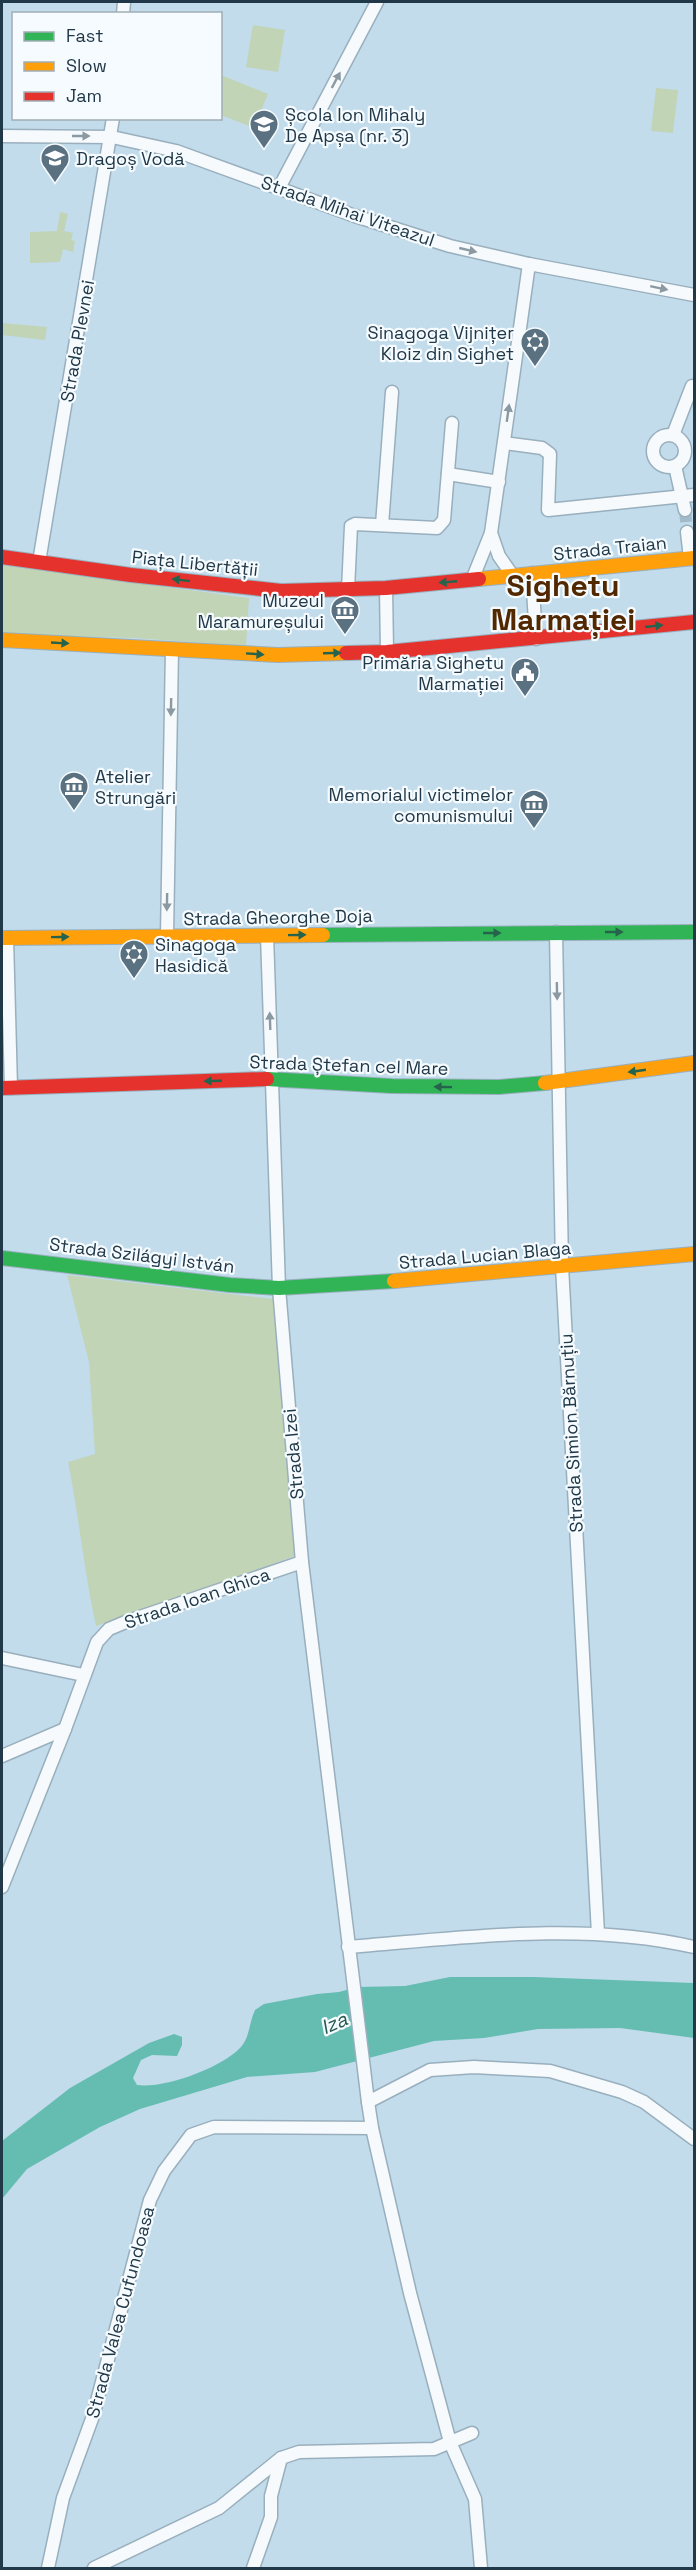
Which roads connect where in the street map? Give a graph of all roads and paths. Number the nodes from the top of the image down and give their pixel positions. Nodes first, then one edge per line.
1 (378, 2) edge
2 (113, 120) edge
3 (2, 136) edge
4 (112, 137) junction
5 (279, 188) junction
6 (529, 264) junction
7 (694, 296) edge
8 (692, 386) dead end
9 (392, 392) dead end
10 (452, 423) dead end
11 (673, 435) junction
12 (504, 443) junction
13 (675, 466) junction
14 (448, 474) junction
15 (499, 482) junction
16 (689, 495) edge
17 (685, 510) tunnel mouth
18 (382, 525) junction
19 (687, 532) tunnel mouth
20 (491, 533) junction
21 (2, 558) edge
22 (692, 558) edge
23 (39, 562) junction
24 (532, 573) junction
25 (513, 576) junction
26 (472, 580) junction
27 (386, 588) junction
28 (348, 590) junction
29 (694, 622) edge
30 (536, 639) junction
31 (2, 640) edge
32 (172, 649) junction
33 (387, 652) junction
34 (556, 932) junction
35 (694, 932) edge
36 (267, 935) junction
37 (166, 936) junction
38 (4, 938) edge
39 (694, 1063) edge
40 (272, 1079) junction
41 (559, 1082) junction
42 (6, 1088) edge
43 (694, 1254) edge
44 (2, 1258) edge
45 (562, 1266) junction
46 (279, 1288) junction
47 (302, 1562) junction
48 (2, 1658) edge
49 (83, 1675) junction
50 (65, 1729) junction
51 (2, 1756) edge
52 (2, 1887) edge
53 (598, 1934) junction
54 (348, 1947) junction
55 (694, 1947) edge
56 (368, 2102) junction
57 (372, 2128) junction
58 (694, 2139) edge
59 (472, 2433) dead end
60 (450, 2442) junction
61 (281, 2458) junction
62 (48, 2568) edge
63 (94, 2568) edge
64 (253, 2568) edge
65 (481, 2568) edge

5 -> 1 street
2 - 4 street, Strada Plevnei
3 -> 4 street, Strada Mihai Viteazul
4 - 5 street, Strada Mihai Viteazul
4 - 23 street, Strada Plevnei
5 -> 6 street, Strada Mihai Viteazul
6 -> 7 street, Strada Mihai Viteazul
12 -> 6 street
8 - 11 street
9 - 18 street
10 - 14 street
11 - 13 street
11 - 13 street
12 - 15 street
12 - 16 street
13 - 16 street
14 - 15 street
14 - 18 street
15 - 20 street
16 - 17 street
18 - 28 street
19 - 22 street
20 - 25 street
20 - 26 street
21 - 23 main road, Piața Libertății
22 - 24 main road, Strada Traian
28 -> 23 main road, Piața Libertății
24 - 25 main road, Strada Traian
24 - 30 street
25 - 26 main road, Strada Traian
26 -> 27 main road, Strada Traian
27 - 28 main road, Piața Libertății
27 - 33 street
30 -> 29 main road
30 - 33 main road
31 -> 32 main road
32 -> 33 main road
32 -> 37 street
34 -> 35 main road, Strada Gheorghe Doja
36 -> 34 main road, Strada Gheorghe Doja
34 -> 41 street, Strada Simion Bărnuțiu
36 - 37 main road, Strada Gheorghe Doja
40 -> 36 street, Strada Izei
38 -> 37 main road, Strada Gheorghe Doja
38 - 42 street
39 -> 41 main road, Strada Ștefan cel Mare
41 -> 40 main road, Strada Ștefan cel Mare
40 -> 42 main road, Strada Ștefan cel Mare
40 - 46 street, Strada Izei
41 - 45 street, Strada Simion Bărnuțiu
43 - 45 main road, Strada Lucian Blaga
44 - 46 main road, Strada Szilágyi István
45 - 46 main road, Strada Lucian Blaga
45 - 53 street, Strada Simion Bărnuțiu
46 - 47 street, Strada Izei
47 - 49 street, Strada Ioan Ghica
47 - 54 street, Strada Izei
48 - 49 street
49 - 50 street, Strada Ioan Ghica
50 - 51 street
50 - 52 street, Strada Ioan Ghica
53 - 54 street
53 - 55 street
54 - 56 street, Strada Izei
56 - 57 street
56 - 58 street
57 - 60 street
57 - 62 street, Strada Valea Cufundoasa
59 - 60 street
60 - 61 street
60 - 65 street
61 - 63 street
61 - 64 street

